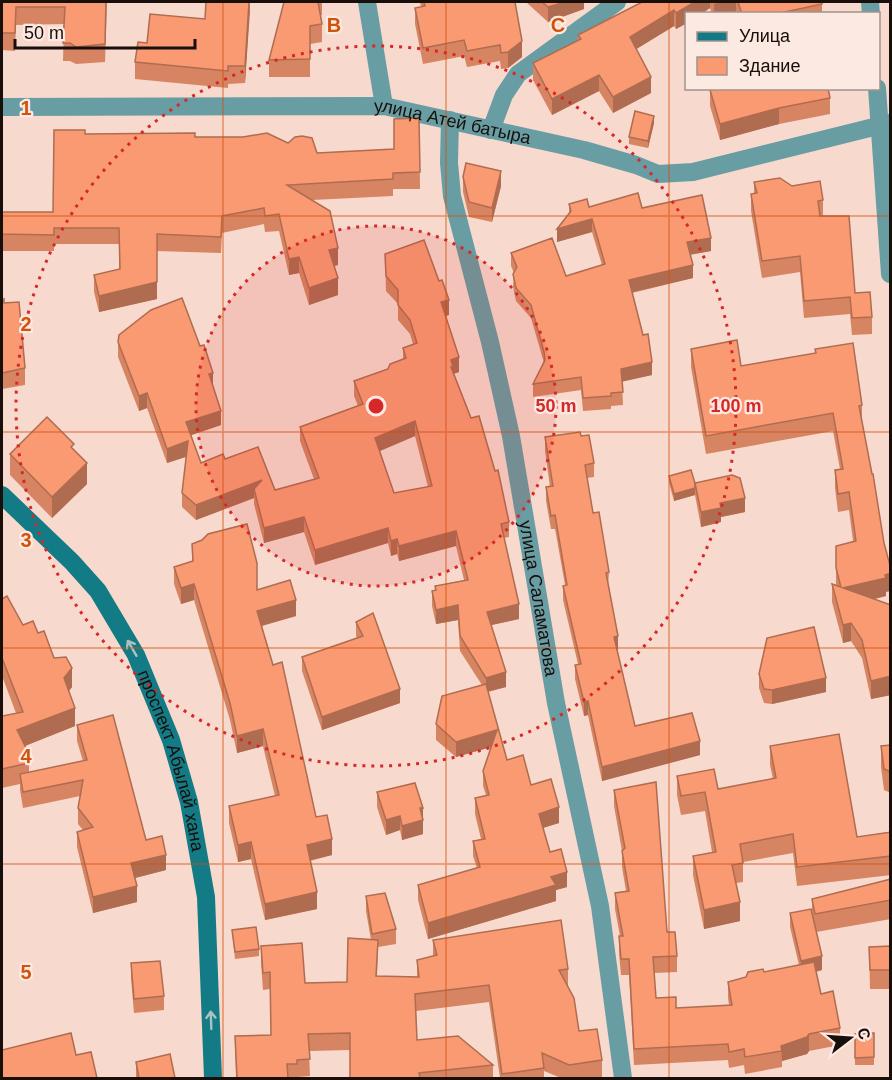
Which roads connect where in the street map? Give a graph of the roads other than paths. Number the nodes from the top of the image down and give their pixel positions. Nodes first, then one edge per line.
1 (367, 2) edge
2 (617, 2) edge
3 (877, 90) edge
4 (384, 106) junction
5 (2, 107) edge
6 (450, 120) junction
7 (885, 124) edge
8 (491, 130) junction
9 (891, 274) edge
10 (2, 495) edge
11 (213, 1078) edge
12 (623, 1078) edge

1 - 4 street
2 - 8 street
3 - 7 street
4 - 5 street, улица Атей батыра
4 - 6 street, улица Атей батыра
6 - 8 street, улица Атей батыра
6 - 12 street, улица Саламатова
7 - 8 street, улица Атей батыра
7 - 9 street
11 -> 10 main road, проспект Абылай хана

